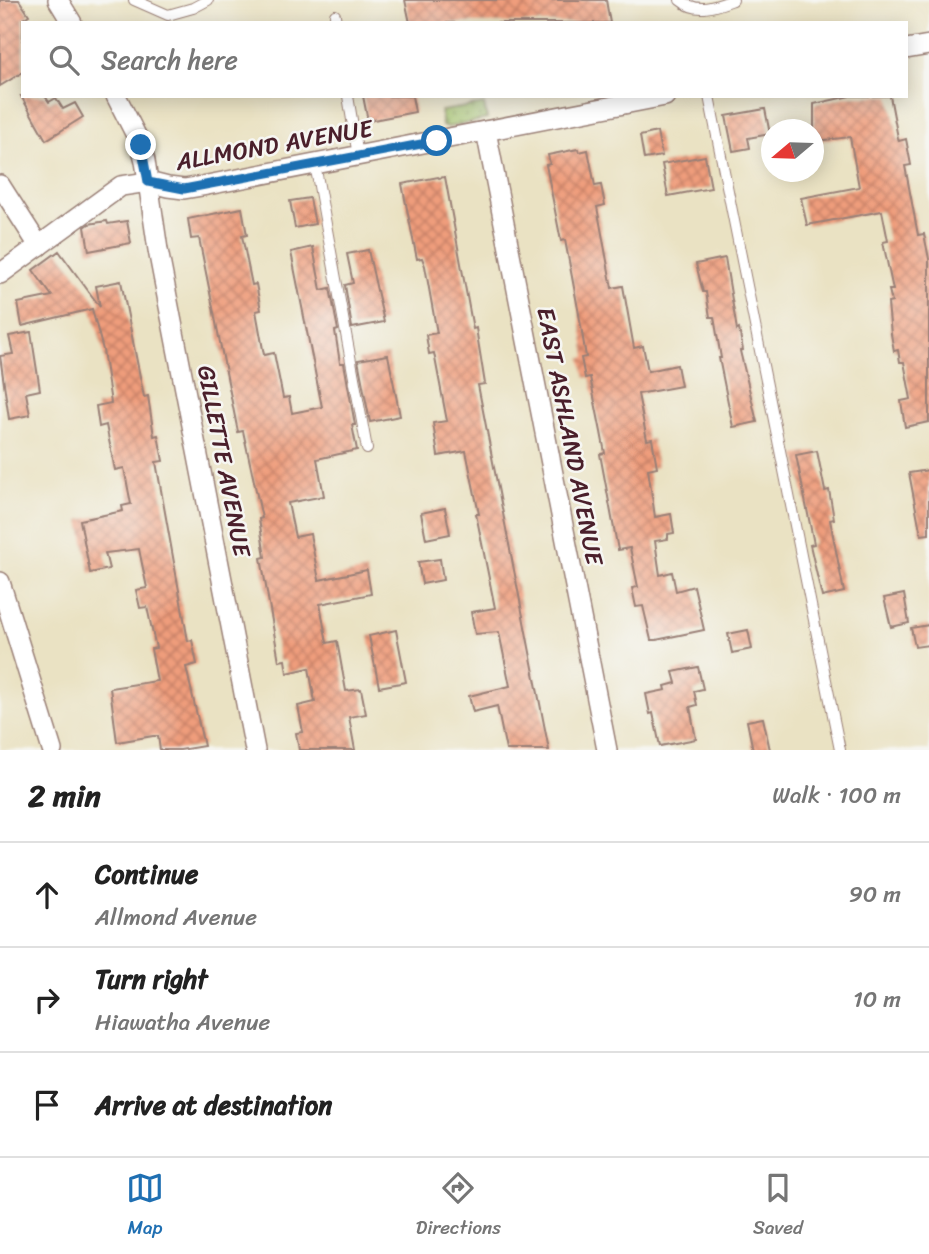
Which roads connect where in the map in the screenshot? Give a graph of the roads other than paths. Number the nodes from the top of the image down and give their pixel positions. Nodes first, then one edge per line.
1 (58, 0) edge
2 (134, 0) edge
3 (208, 0) edge
4 (680, 0) edge
5 (733, 0) edge
6 (71, 21) edge
7 (929, 45) edge
8 (908, 49) edge
9 (117, 98) edge
10 (348, 98) edge
11 (655, 98) edge
12 (709, 98) edge
13 (486, 131) junction
14 (358, 156) junction
15 (315, 164) junction
16 (148, 182) junction
17 (0, 185) edge
18 (39, 246) junction
19 (0, 274) edge
20 (367, 449) dead end
21 (0, 582) edge
22 (52, 750) edge
23 (255, 750) edge
24 (607, 750) edge
25 (840, 750) edge

1 - 6 street
2 - 3 lane
4 - 5 lane
7 - 8 street
9 - 16 street, GILLETTE AVENUE
10 - 14 lane
11 - 13 street, ALLMOND AVENUE
12 - 25 lane
13 - 14 street, ALLMOND AVENUE
13 - 24 street, EAST ASHLAND AVENUE
14 - 15 street, ALLMOND AVENUE
15 - 16 street, ALLMOND AVENUE
15 - 20 lane
16 - 18 street, ALLMOND AVENUE
16 - 23 street, GILLETTE AVENUE
17 - 18 street
18 - 19 street, ALLMOND AVENUE
21 - 22 street

